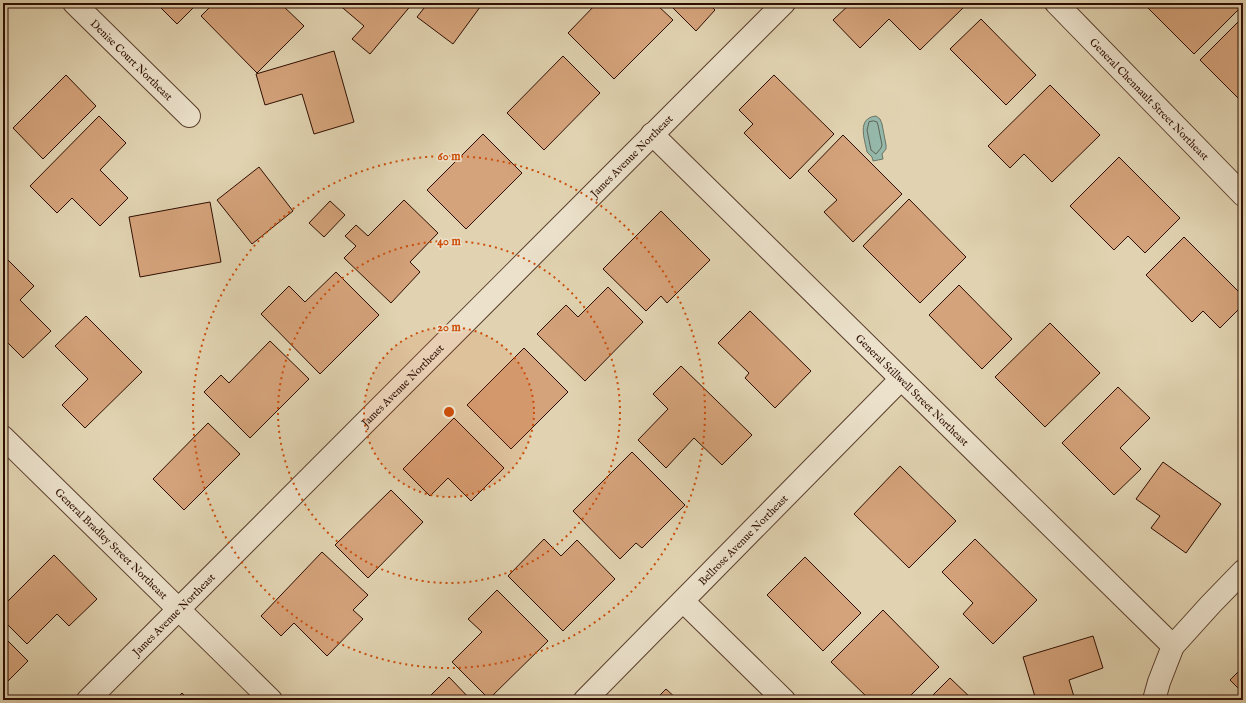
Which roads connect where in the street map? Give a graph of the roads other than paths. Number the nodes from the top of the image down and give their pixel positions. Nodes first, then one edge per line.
1 (74, 3) edge
2 (784, 3) edge
3 (1056, 3) edge
4 (189, 116) dead end
5 (652, 134) junction
6 (1243, 195) edge
7 (901, 379) junction
8 (3, 437) edge
9 (1243, 571) edge
10 (683, 601) junction
11 (179, 610) junction
12 (1173, 646) junction
13 (88, 700) edge
14 (271, 700) edge
15 (585, 700) edge
16 (784, 700) edge
17 (1154, 700) edge

1 - 4 street, Denise Court Northeast
2 - 5 street, James Avenue Northeast
3 - 6 street, General Chennault Street Northeast
5 - 7 street, General Stillwell Street Northeast
5 - 11 street, James Avenue Northeast
7 - 10 street, Bellrose Avenue Northeast
7 - 12 street, General Stillwell Street Northeast
8 - 11 street, General Bradley Street Northeast
9 - 12 street
10 - 15 street, Bellrose Avenue Northeast
10 - 16 street
11 - 13 street, James Avenue Northeast
11 - 14 street, General Bradley Street Northeast
12 - 17 street

